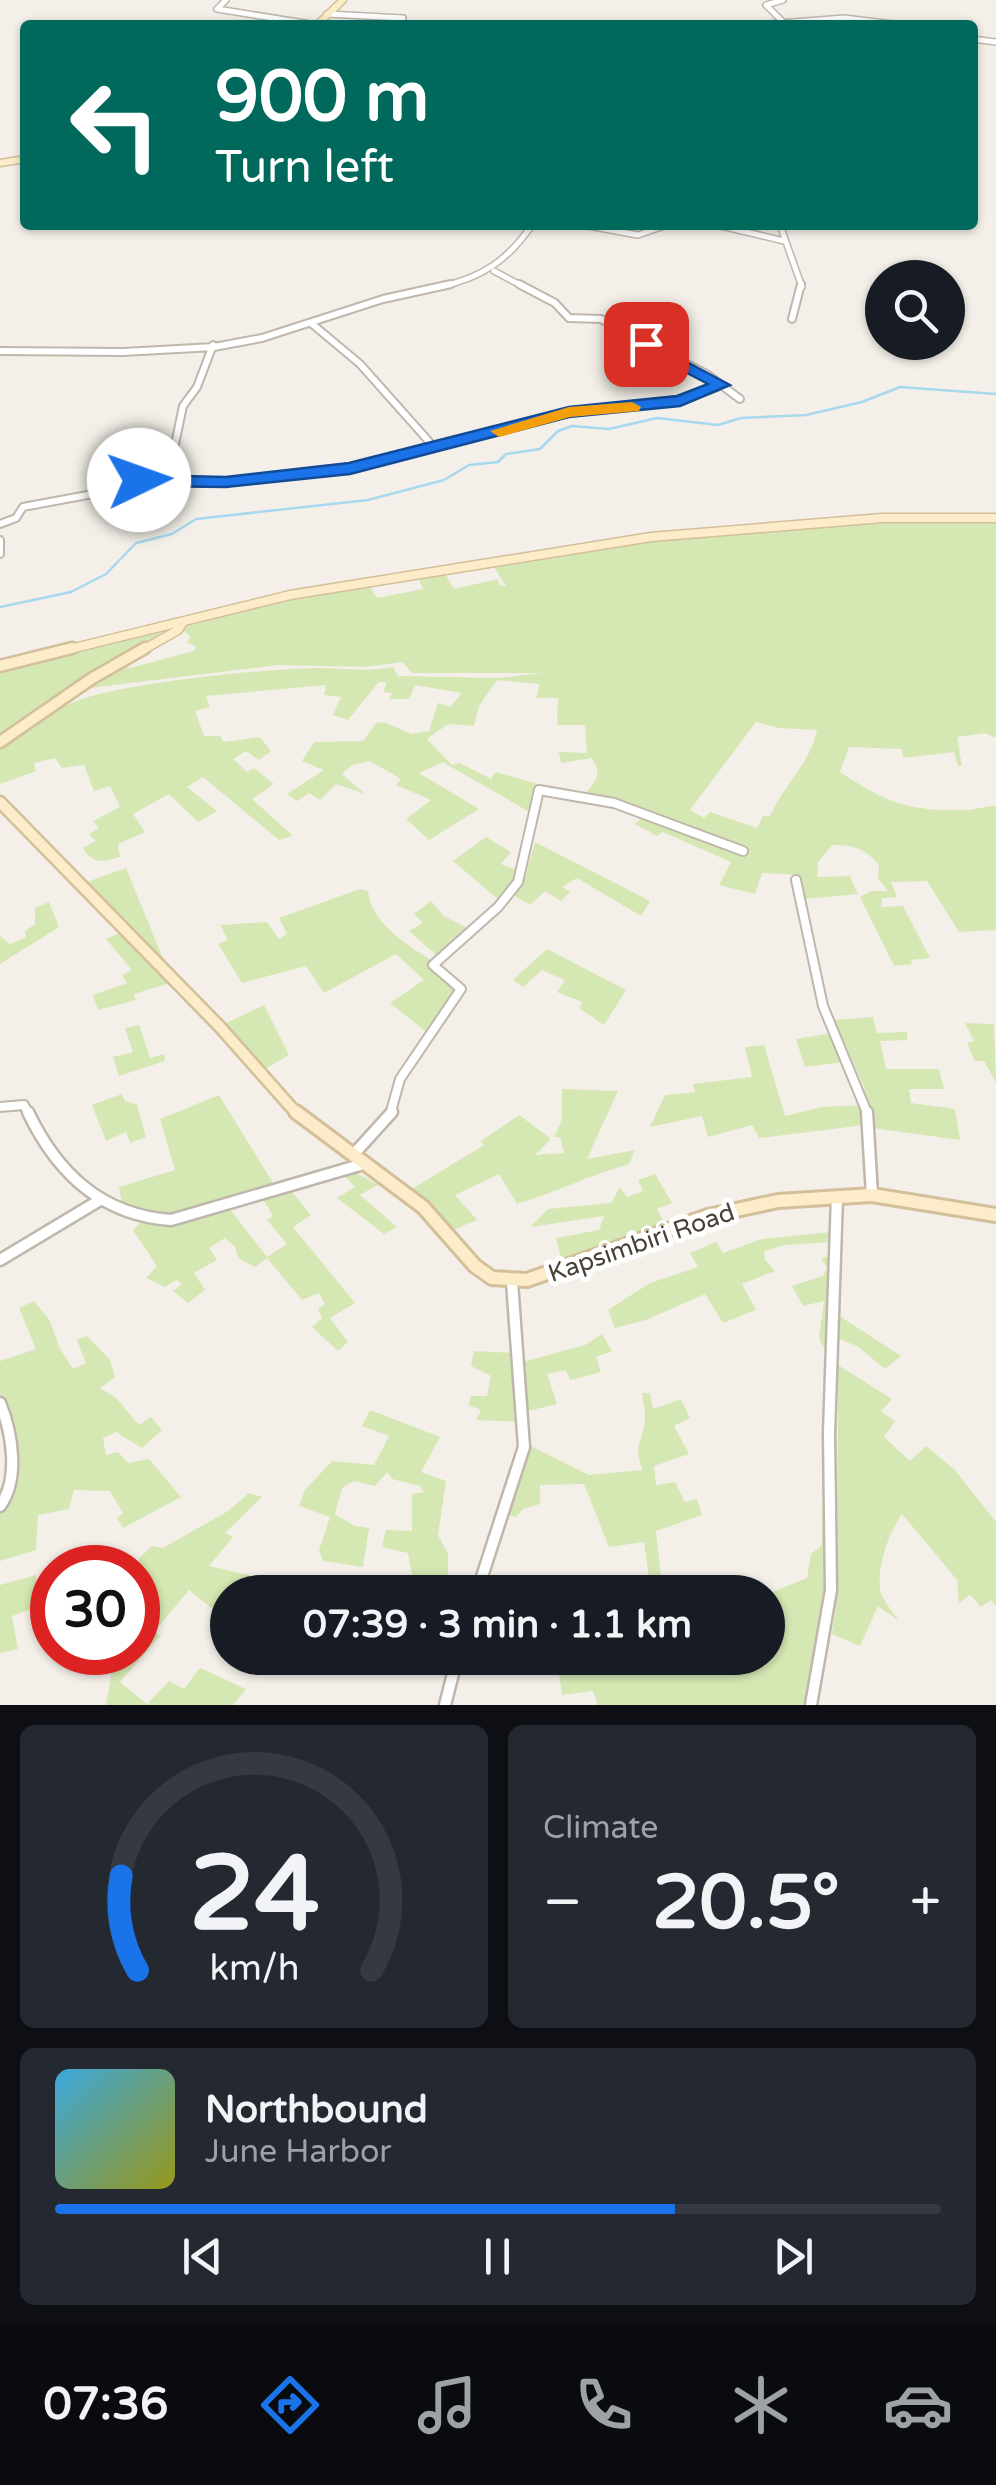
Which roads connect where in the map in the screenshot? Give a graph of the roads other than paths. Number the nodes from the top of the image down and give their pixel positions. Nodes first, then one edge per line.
1 (226, 0) edge
2 (343, 0) edge
3 (783, 0) edge
4 (327, 14) junction
5 (403, 18) dead end
6 (285, 20) edge
7 (322, 20) edge
8 (781, 20) edge
9 (834, 20) edge
10 (868, 20) edge
11 (528, 230) edge
12 (612, 230) edge
13 (660, 230) edge
14 (737, 230) edge
15 (781, 230) edge
16 (784, 241) junction
17 (494, 271) junction
18 (792, 319) dead end
19 (312, 323) junction
20 (213, 346) junction
21 (0, 351) edge
22 (722, 385) junction
23 (740, 399) dead end
24 (433, 446) junction
25 (139, 480) junction
26 (996, 518) edge
27 (0, 524) edge
28 (0, 540) edge
29 (0, 554) edge
30 (183, 622) junction
31 (0, 666) edge
32 (0, 742) edge
33 (0, 802) edge
34 (743, 851) dead end
35 (796, 880) dead end
36 (0, 1107) edge
37 (355, 1161) junction
38 (872, 1195) junction
39 (837, 1197) junction
40 (100, 1200) junction
41 (996, 1215) edge
42 (0, 1260) edge
43 (512, 1282) junction
44 (0, 1403) edge
45 (0, 1506) edge
46 (482, 1575) edge
47 (453, 1675) edge
48 (445, 1705) edge
49 (811, 1705) edge

1 - 6 street
2 - 4 street
3 - 8 street
4 - 5 street
4 - 7 street
9 - 10 street
11 - 17 street
12 - 13 street
14 - 16 street
15 - 16 street
16 - 18 street
17 - 19 street
17 - 22 street
19 - 20 street
19 - 24 street
20 - 21 street
20 - 25 street
22 - 23 street
22 - 24 street
24 - 25 street
25 - 27 street
26 - 30 street
28 - 29 street
30 - 31 street
30 - 32 street
33 - 37 street, Kapsimbiri Road
34 - 37 street
35 - 38 street
36 - 40 street
37 - 40 street
37 - 43 street, Kapsimbiri Road
38 - 39 street, Kapsimbiri Road
38 - 41 street, Kapsimbiri Road
39 - 43 street, Kapsimbiri Road
39 - 49 street
40 - 42 street
43 - 46 street
44 - 45 street
47 - 48 street

